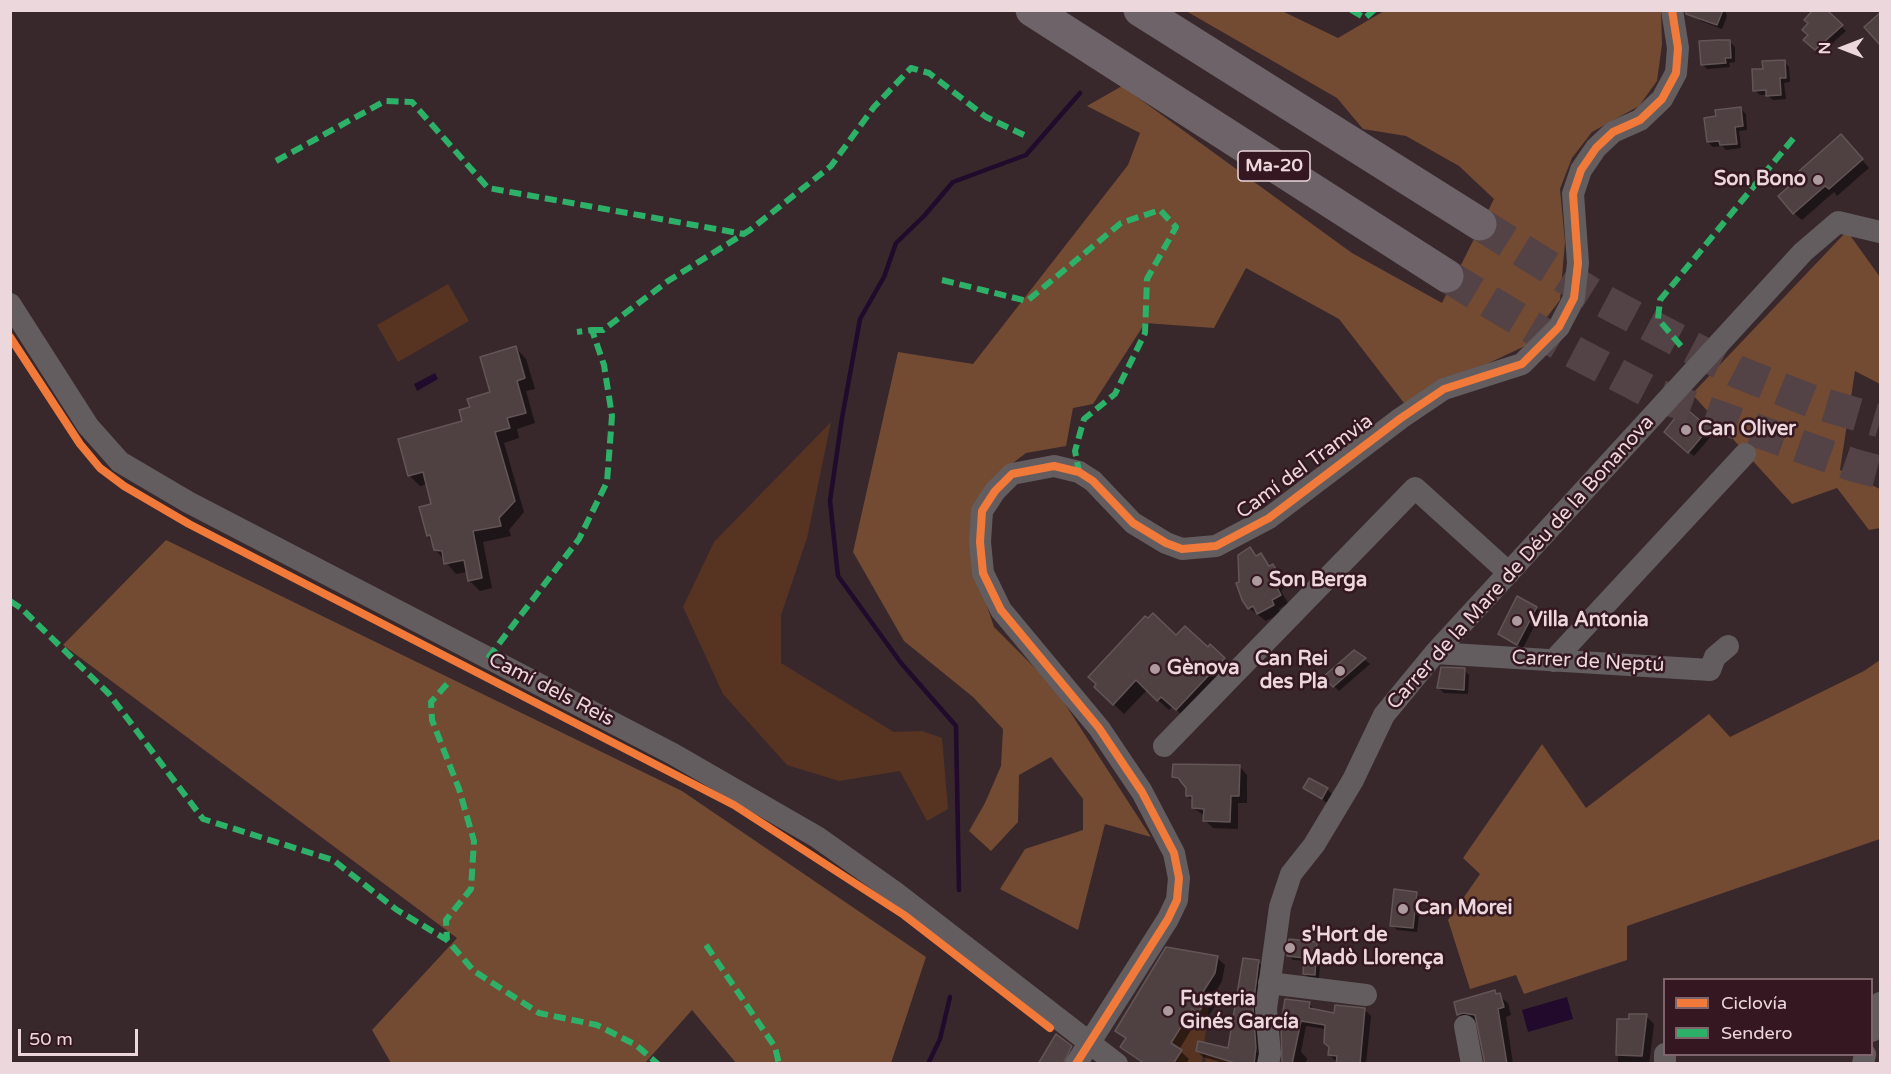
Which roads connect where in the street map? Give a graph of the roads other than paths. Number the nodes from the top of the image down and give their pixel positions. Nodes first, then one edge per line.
1 (1032, 10) edge
2 (1140, 10) edge
3 (1672, 10) edge
4 (1480, 224) tunnel mouth
5 (1881, 232) edge
6 (1447, 276) tunnel mouth
7 (10, 304) edge
8 (1745, 454) dead end
9 (1509, 573) junction
10 (1728, 646) dead end
11 (1435, 653) junction
12 (1553, 661) junction
13 (1164, 746) dead end
14 (1269, 983) junction
15 (1366, 995) dead end
16 (1881, 1003) edge
17 (1465, 1026) dead end
18 (1873, 1028) edge
19 (1090, 1041) junction
20 (1077, 1062) edge
21 (1117, 1064) edge
22 (1268, 1064) edge
23 (1472, 1064) edge

1 - 6 highway, Ma-20
2 - 4 highway, Ma-20
3 - 19 street, Camí del Tramvia
5 - 9 street, Carrer de la Mare de Déu de la Bonanova
7 - 19 street, Camí dels Reis
8 - 12 street
9 - 11 street, Carrer de la Mare de Déu de la Bonanova
9 - 13 street
10 - 12 street, Carrer de Neptú
11 - 12 street, Carrer de Neptú
11 - 14 street, Carrer de la Mare de Déu de la Bonanova
14 - 15 street
14 - 22 street, Carrer de la Mare de Déu de la Bonanova
16 - 18 street
17 - 23 street
19 - 20 street, Camí del Tramvia
19 - 21 street, Camí dels Reis

